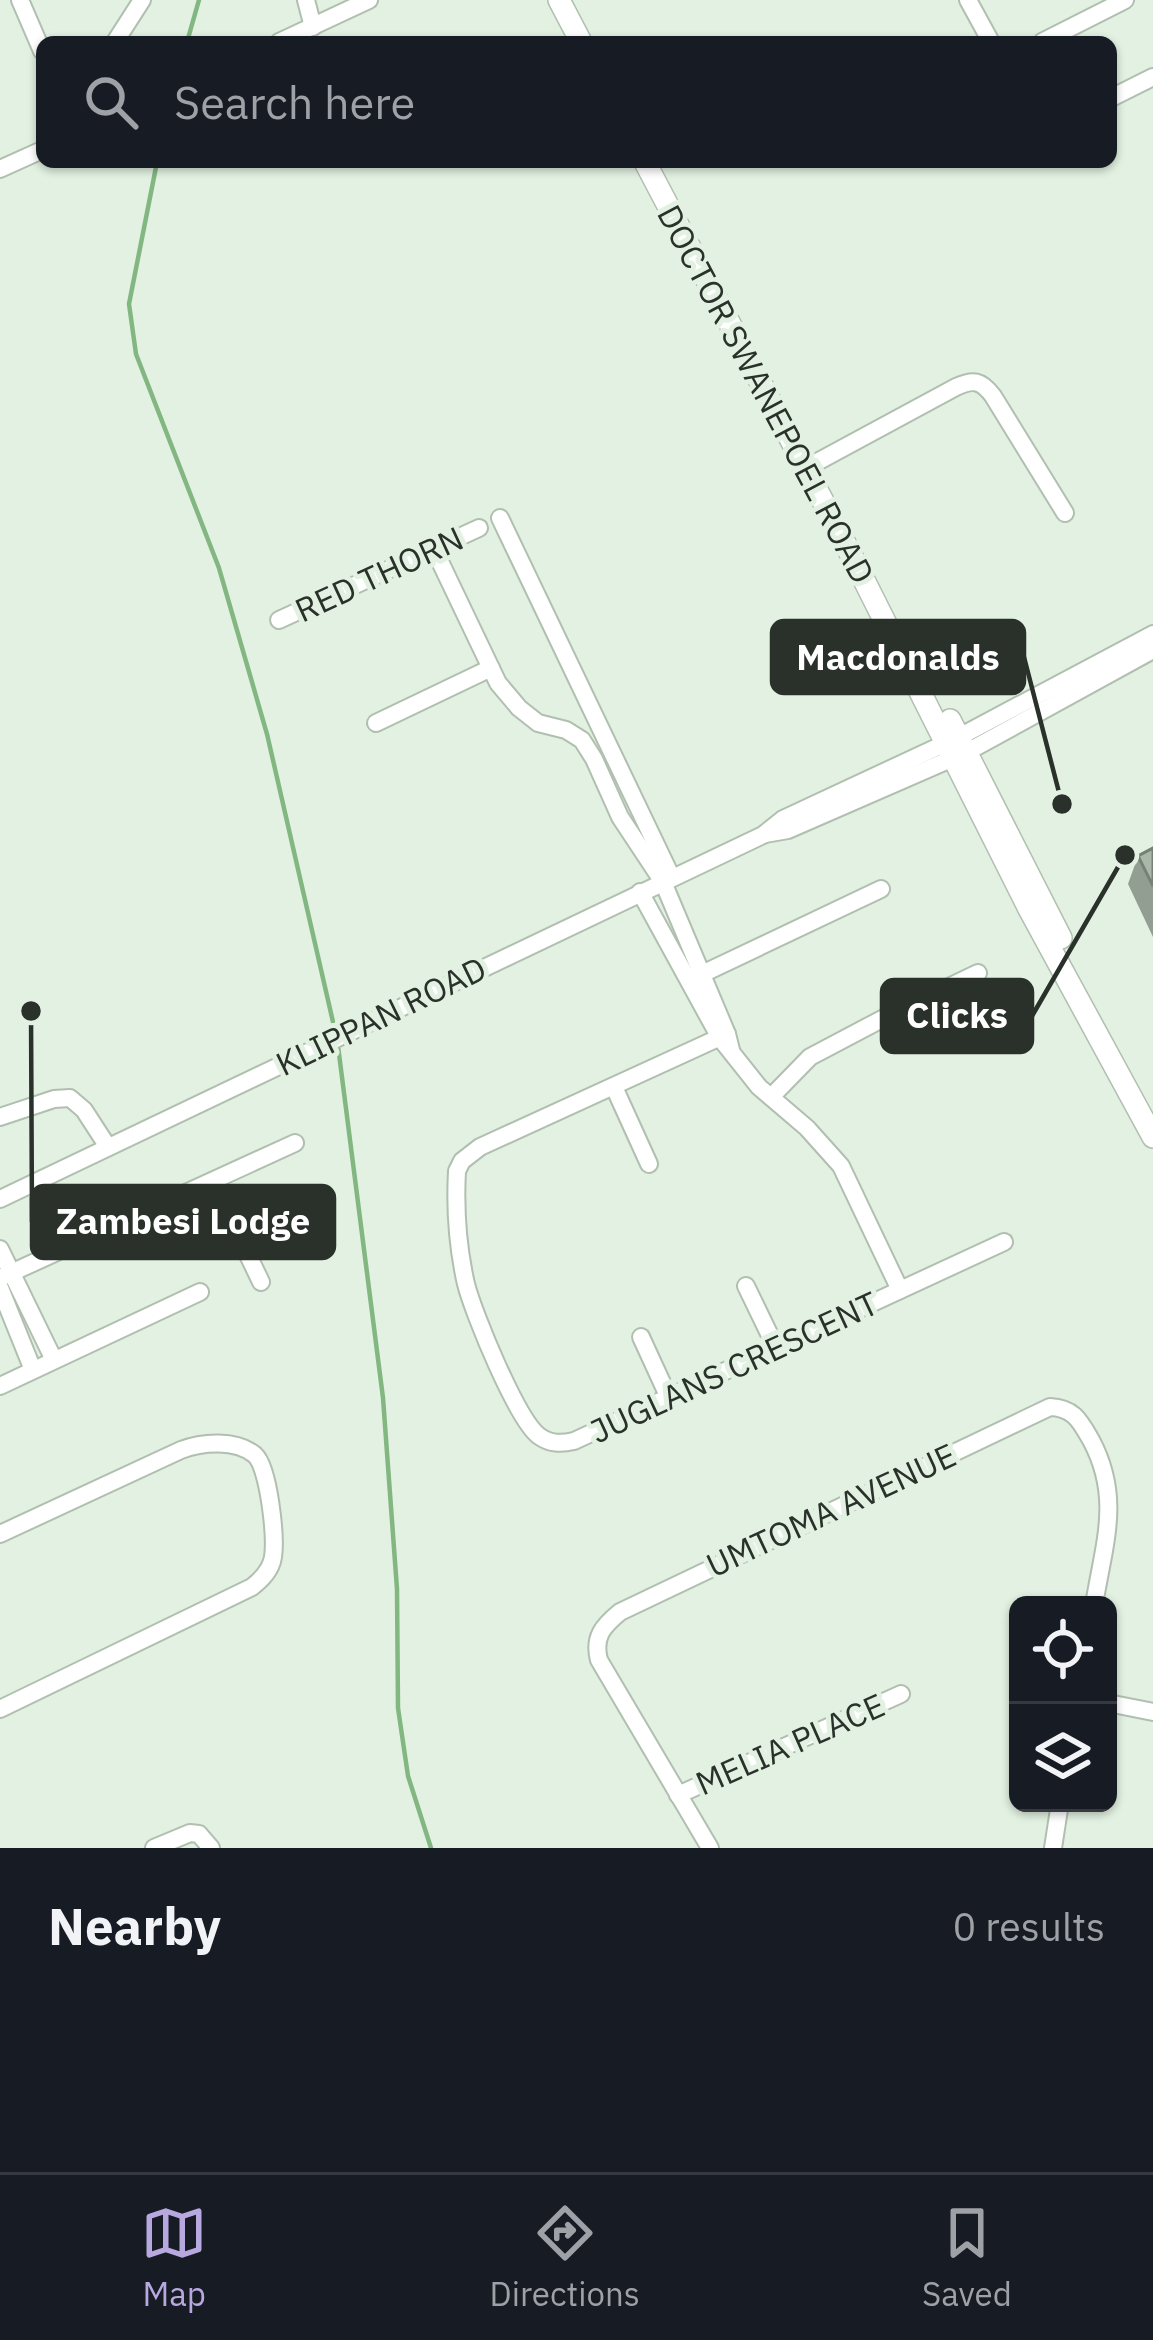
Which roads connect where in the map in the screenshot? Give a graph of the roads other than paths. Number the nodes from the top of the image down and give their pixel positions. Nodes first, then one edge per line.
1 (20, 0) edge
2 (142, 0) edge
3 (306, 0) edge
4 (369, 0) edge
5 (559, 0) edge
6 (572, 0) edge
7 (968, 0) edge
8 (1125, 0) edge
9 (313, 27) junction
10 (119, 36) edge
11 (293, 36) edge
12 (578, 36) edge
13 (591, 36) edge
14 (989, 36) edge
15 (1054, 36) edge
16 (36, 37) edge
17 (1153, 76) edge
18 (1117, 95) edge
19 (36, 153) edge
20 (648, 168) edge
21 (660, 168) edge
22 (0, 169) edge
23 (811, 465) junction
24 (1064, 513) dead end
25 (500, 518) dead end
26 (479, 528) dead end
27 (434, 550) junction
28 (279, 620) dead end
29 (1153, 634) edge
30 (1153, 650) edge
31 (491, 668) junction
32 (376, 723) dead end
33 (956, 748) junction
34 (668, 880) junction
35 (881, 889) dead end
36 (640, 892) junction
37 (702, 974) junction
38 (978, 974) dead end
39 (726, 1041) junction
40 (614, 1087) junction
41 (771, 1097) junction
42 (0, 1117) edge
43 (1153, 1126) edge
44 (1153, 1137) edge
45 (295, 1143) dead end
46 (108, 1148) junction
47 (650, 1164) dead end
48 (213, 1182) junction
49 (0, 1199) edge
50 (1004, 1241) dead end
51 (0, 1249) edge
52 (4, 1280) edge
53 (261, 1282) dead end
54 (746, 1286) dead end
55 (900, 1290) junction
56 (200, 1292) dead end
57 (641, 1337) dead end
58 (776, 1348) junction
59 (54, 1360) junction
60 (33, 1370) junction
61 (0, 1386) edge
62 (669, 1398) junction
63 (0, 1534) edge
64 (1095, 1596) edge
65 (901, 1694) dead end
66 (1113, 1704) edge
67 (0, 1708) edge
68 (1153, 1712) edge
69 (679, 1795) junction
70 (1059, 1812) edge
71 (154, 1848) edge
72 (211, 1848) edge
73 (710, 1848) edge
74 (1053, 1848) edge

1 - 16 street
2 - 10 street
3 - 9 street
4 - 9 street
5 - 12 main road
6 - 13 main road
7 - 14 street
8 - 15 street
9 - 11 street
17 - 18 street
19 - 22 street
20 - 23 main road, DOCTOR SWANEPOEL ROAD
21 - 23 main road, DOCTOR SWANEPOEL ROAD
23 - 24 street
23 - 33 main road, DOCTOR SWANEPOEL ROAD
25 - 34 street
26 - 27 street, RED THORN
27 - 28 street, RED THORN
27 - 31 street
29 - 33 street, KLIPPAN ROAD
30 - 33 street, KLIPPAN ROAD
31 - 32 street
31 - 34 street
33 - 34 street, KLIPPAN ROAD
33 - 43 main road, DOCTOR SWANEPOEL ROAD
33 - 44 main road, DOCTOR SWANEPOEL ROAD
34 - 36 street, KLIPPAN ROAD
34 - 37 street
35 - 37 street
36 - 39 street
36 - 46 street, KLIPPAN ROAD
37 - 39 street
38 - 41 street
39 - 40 street, JUGLANS CRESCENT
39 - 41 street
40 - 47 street
40 - 62 street, JUGLANS CRESCENT
41 - 55 street
42 - 46 street
45 - 48 street
46 - 49 street, KLIPPAN ROAD
48 - 52 street
48 - 53 street
50 - 55 street, JUGLANS CRESCENT
51 - 52 street
52 - 59 street
52 - 60 street
54 - 58 street
55 - 58 street, JUGLANS CRESCENT
56 - 59 street
57 - 62 street
58 - 62 street, JUGLANS CRESCENT
59 - 60 street
60 - 61 street
63 - 67 street
64 - 69 street, UMTOMA AVENUE
65 - 69 street, MELIA PLACE
66 - 68 street
69 - 73 street
70 - 74 street
71 - 72 street

